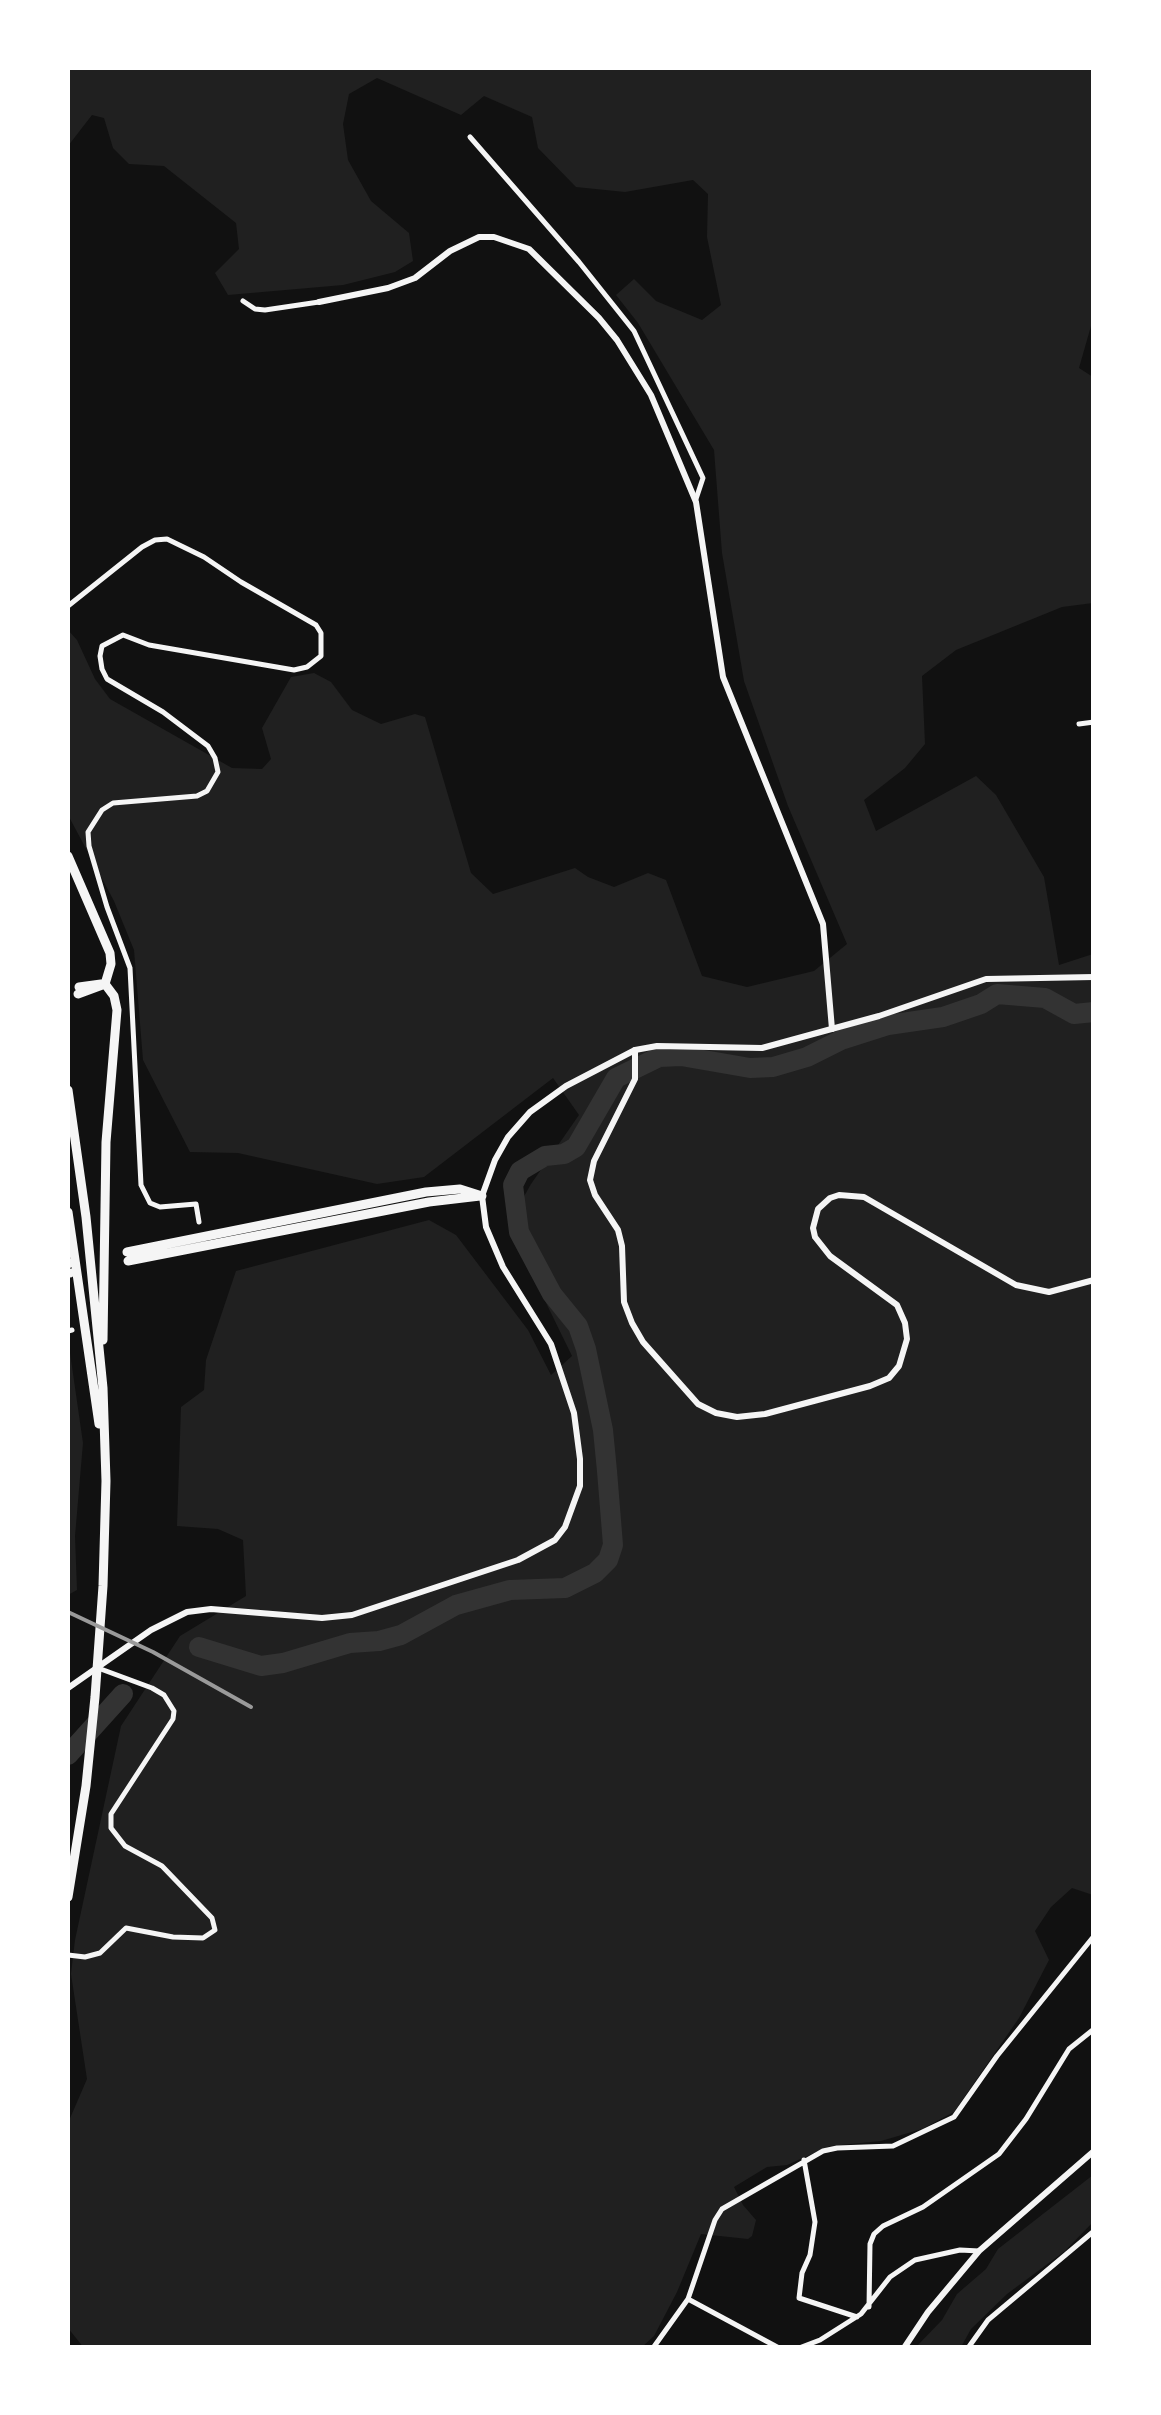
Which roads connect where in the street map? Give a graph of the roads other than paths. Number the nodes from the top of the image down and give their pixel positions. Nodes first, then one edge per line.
1 (470, 137) dead end
2 (243, 301) dead end
3 (319, 302) joint
4 (696, 502) junction
5 (68, 606) edge
6 (1094, 722) edge
7 (1079, 724) dead end
8 (68, 856) edge
9 (1094, 977) edge
10 (105, 984) junction
11 (78, 991) dead end
12 (832, 1029) junction
13 (635, 1052) junction
14 (68, 1090) edge
15 (482, 1196) junction
16 (68, 1212) edge
17 (199, 1222) dead end
18 (128, 1256) dead end
19 (1094, 1280) edge
20 (102, 1388) junction
21 (106, 1481) junction
22 (98, 1668) junction
23 (68, 1688) edge
24 (68, 1897) edge
25 (1094, 1936) edge
26 (68, 1955) edge
27 (1094, 2028) edge
28 (1094, 2151) edge
29 (804, 2160) junction
30 (1094, 2232) edge
31 (979, 2251) junction
32 (688, 2299) junction
33 (869, 2306) junction
34 (857, 2317) junction
35 (653, 2348) edge
36 (779, 2348) edge
37 (799, 2348) edge
38 (904, 2348) edge
39 (968, 2348) edge

1 - 4 street
2 - 3 street
3 - 4 street
4 - 12 street
5 - 17 street
6 - 7 street
8 - 10 highway
9 - 12 street
10 - 11 highway
10 - 20 highway
12 - 13 street
13 - 15 street
13 - 19 street
14 - 20 highway
15 - 18 highway
15 - 22 street
16 - 21 highway
20 - 21 highway
21 - 24 highway
22 - 23 street
22 - 26 street
25 - 29 street
27 - 33 street
28 - 31 street
29 - 32 street
29 - 34 street
30 - 39 street
31 - 33 street
31 - 38 street
32 - 35 street
32 - 36 street
33 - 34 street
34 - 37 street

